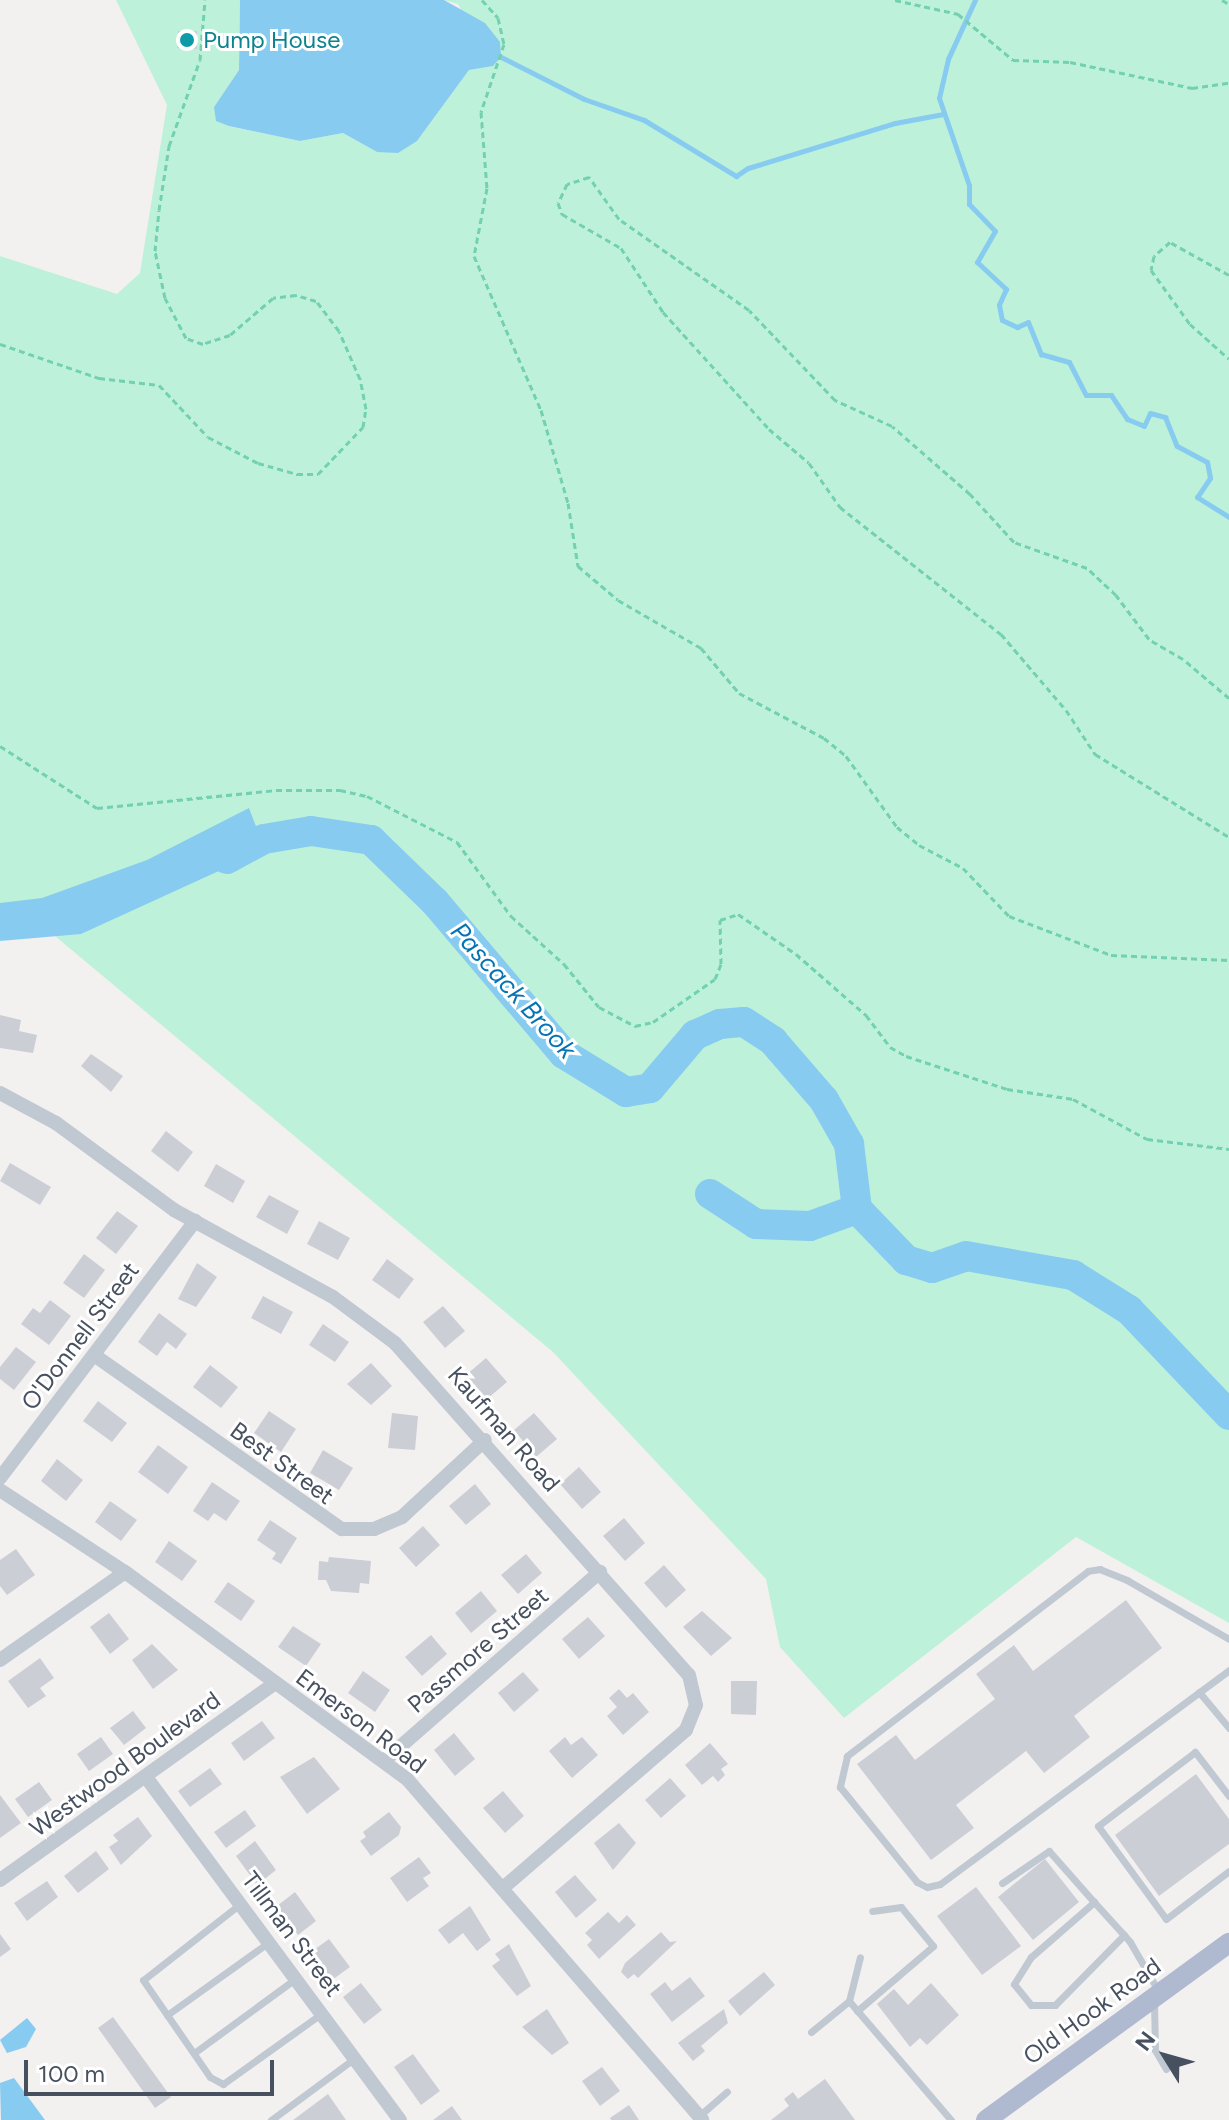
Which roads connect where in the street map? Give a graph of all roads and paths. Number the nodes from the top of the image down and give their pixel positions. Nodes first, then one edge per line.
1 (205, 0) edge
2 (482, 0) edge
3 (895, 0) edge
4 (1222, 0) edge
5 (1229, 4) edge
6 (1229, 83) edge
7 (1229, 275) edge
8 (0, 344) edge
9 (1229, 359) edge
10 (1229, 698) edge
11 (0, 746) edge
12 (1229, 837) edge
13 (1229, 960) edge
14 (0, 1093) edge
15 (1229, 1149) edge
16 (195, 1221) junction
17 (94, 1355) junction
18 (485, 1440) junction
19 (0, 1478) edge
20 (0, 1490) edge
21 (125, 1572) junction
22 (600, 1572) junction
23 (1229, 1639) edge
24 (0, 1660) edge
25 (1229, 1670) edge
26 (275, 1683) junction
27 (1199, 1692) junction
28 (1229, 1728) edge
29 (385, 1760) junction
30 (146, 1777) junction
31 (1229, 1796) edge
32 (1229, 1871) edge
33 (0, 1880) edge
34 (1002, 1883) dead end
35 (504, 1887) junction
36 (1094, 1902) junction
37 (242, 1903) junction
38 (872, 1911) dead end
39 (1124, 1935) junction
40 (271, 1941) junction
41 (1229, 1943) edge
42 (860, 1957) dead end
43 (297, 1977) junction
44 (1157, 1996) junction
45 (849, 2001) junction
46 (857, 2011) junction
47 (324, 2012) junction
48 (167, 2015) junction
49 (811, 2032) dead end
50 (194, 2053) junction
51 (357, 2057) junction
52 (1166, 2069) dead end
53 (727, 2092) dead end
54 (395, 2118) edge
55 (700, 2118) edge
56 (271, 2120) edge
57 (951, 2120) edge
58 (986, 2120) edge

1 - 8 path
2 - 13 path
3 - 6 path
4 - 5 path
7 - 9 path
10 - 12 path
11 - 15 path
14 - 16 street, Kaufman Road
16 - 17 street, O'Donnell Street
16 - 18 street, Kaufman Road
17 - 18 street, Best Street
17 - 19 street, O'Donnell Street
18 - 22 street, Kaufman Road
20 - 21 street, Emerson Road
21 - 24 street
21 - 26 street, Emerson Road
22 - 29 street, Passmore Street
22 - 35 street, Kaufman Road
23 - 27 lane
25 - 27 lane
26 - 29 street, Emerson Road
26 - 30 street, Westwood Boulevard
27 - 28 lane
29 - 35 street, Emerson Road
30 - 33 street, Westwood Boulevard
30 - 37 street, Tillman Street
31 - 32 lane
34 - 36 lane
35 - 55 street, Emerson Road
36 - 39 lane
36 - 39 lane
37 - 40 street, Tillman Street
37 - 48 lane
38 - 46 lane
39 - 44 lane
40 - 43 street, Tillman Street
40 - 48 lane
41 - 44 main road, Old Hook Road
42 - 45 lane
43 - 47 street, Tillman Street
43 - 50 lane
44 - 52 lane
44 - 58 main road, Old Hook Road
45 - 46 lane
45 - 49 lane
46 - 57 lane
47 - 50 lane
47 - 51 street, Tillman Street
48 - 50 lane
51 - 54 street, Tillman Street
51 - 56 lane
53 - 55 lane

